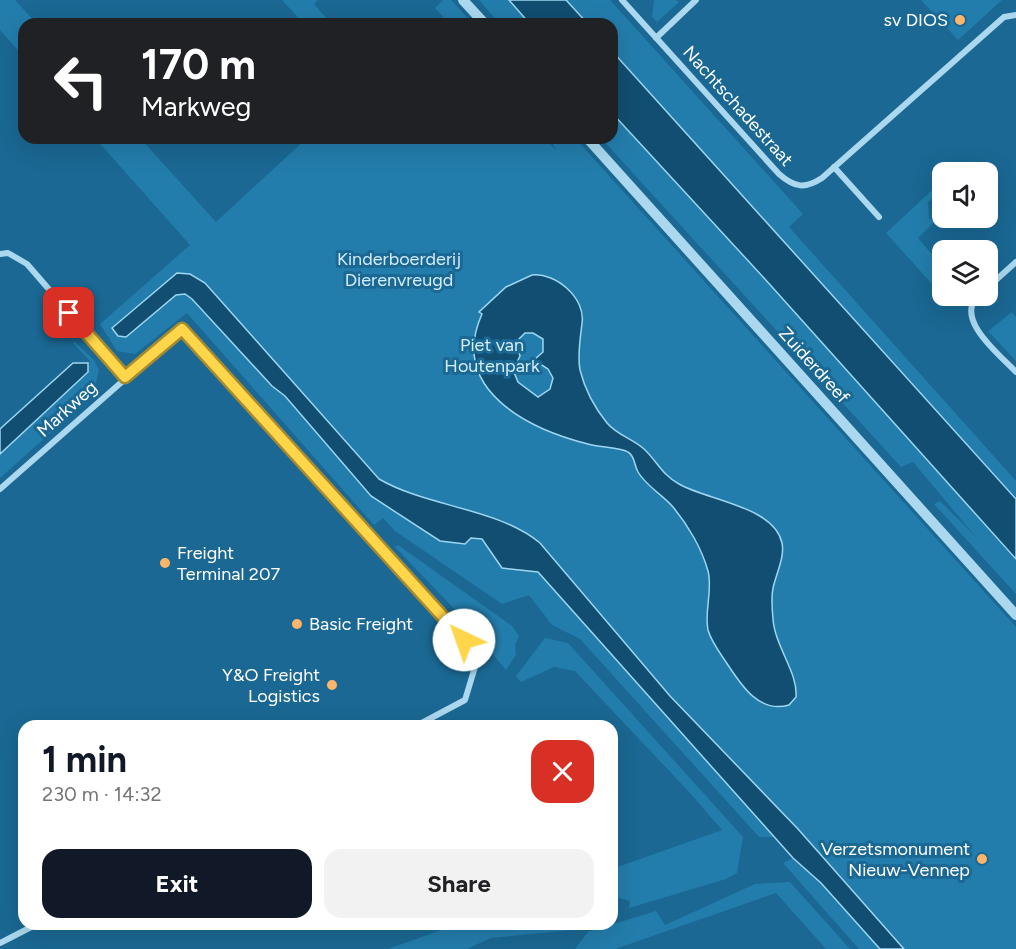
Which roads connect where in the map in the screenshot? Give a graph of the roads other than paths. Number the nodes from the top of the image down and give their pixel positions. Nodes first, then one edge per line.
1 (463, 0) edge
2 (622, 0) edge
3 (696, 0) edge
4 (1016, 15) edge
5 (480, 18) edge
6 (656, 38) junction
7 (592, 144) edge
8 (834, 167) junction
9 (879, 217) dead end
10 (0, 254) edge
11 (1016, 262) edge
12 (998, 278) edge
13 (972, 306) edge
14 (1016, 372) edge
15 (125, 377) junction
16 (0, 489) edge
17 (1016, 615) edge
18 (427, 720) edge
19 (25, 930) edge
20 (0, 943) edge

1 - 5 street
2 - 6 street, Nachtschadestraat
3 - 6 street
4 - 8 street, Nachtschadestraat
6 - 8 street, Nachtschadestraat
7 - 17 street, Zuiderdreef
8 - 9 street
10 - 15 street
11 - 12 street
13 - 14 street
15 - 16 street, Markweg
15 - 18 street, Markweg
19 - 20 street

